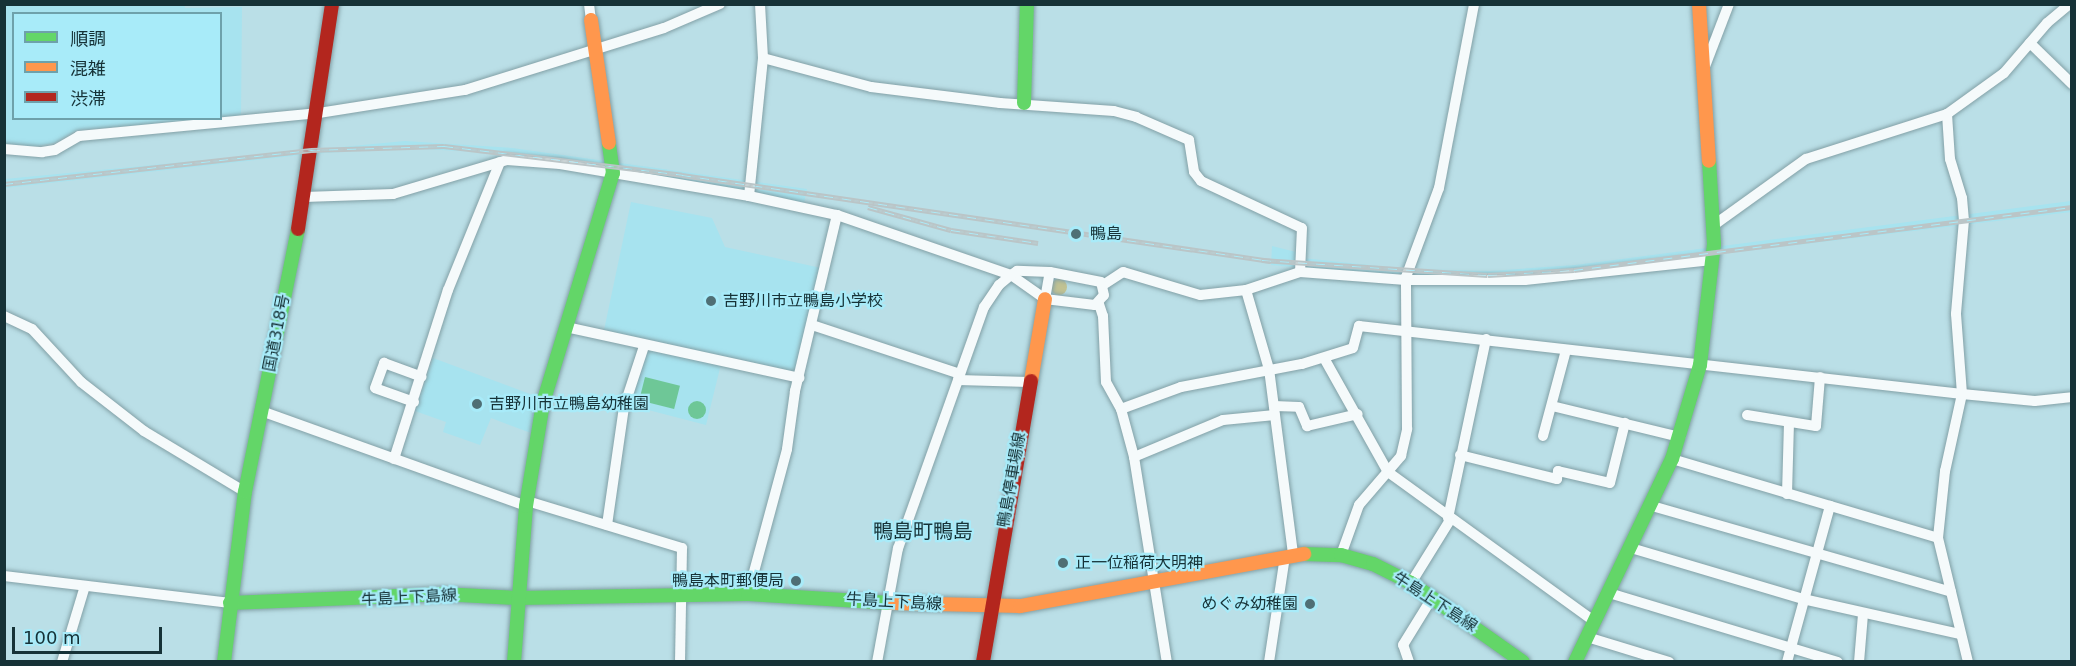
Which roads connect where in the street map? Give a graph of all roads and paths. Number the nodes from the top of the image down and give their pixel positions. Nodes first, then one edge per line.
1 (332, 4) edge
2 (589, 4) edge
3 (720, 4) edge
4 (760, 4) edge
5 (1027, 4) edge
6 (1474, 4) edge
7 (1699, 4) edge
8 (1729, 4) edge
9 (2070, 4) edge
10 (591, 20) joint
11 (2030, 44) junction
12 (596, 49) junction
13 (763, 58) junction
14 (1704, 71) junction
15 (2072, 84) edge
16 (1024, 103) junction
17 (319, 113) junction
18 (1947, 114) junction
19 (4, 149) edge
20 (500, 162) junction
21 (613, 173) junction
22 (749, 195) junction
23 (304, 198) junction
24 (837, 215) junction
25 (1714, 225) junction
26 (1712, 261) junction
27 (1050, 272) junction
28 (1300, 272) junction
29 (1011, 275) junction
30 (1406, 280) junction
31 (1103, 285) junction
32 (1246, 290) junction
33 (1045, 299) junction
34 (1099, 304) junction
35 (4, 316) edge
36 (812, 325) junction
37 (566, 327) junction
38 (1406, 331) junction
39 (1486, 339) junction
40 (644, 346) junction
41 (1566, 350) junction
42 (1324, 358) junction
43 (1700, 365) junction
44 (1269, 369) junction
45 (422, 377) junction
46 (959, 377) junction
47 (1820, 377) junction
48 (798, 378) junction
49 (1029, 382) junction
50 (1962, 394) junction
51 (2072, 397) edge
52 (414, 402) junction
53 (1552, 406) junction
54 (1121, 409) junction
55 (261, 411) junction
56 (1275, 411) junction
57 (1358, 414) junction
58 (1747, 415) dead end
59 (1790, 422) junction
60 (1625, 423) junction
61 (1543, 436) dead end
62 (1680, 437) junction
63 (1460, 455) junction
64 (1134, 457) junction
65 (394, 459) junction
66 (1672, 459) junction
67 (1388, 472) junction
68 (245, 492) junction
69 (1787, 494) junction
70 (526, 503) junction
71 (1652, 506) junction
72 (1830, 506) junction
73 (1449, 519) junction
74 (607, 525) junction
75 (1938, 538) junction
76 (1631, 548) junction
77 (1817, 553) junction
78 (1289, 555) junction
79 (1341, 555) junction
80 (4, 576) edge
81 (1411, 583) junction
82 (1155, 584) junction
83 (85, 586) junction
84 (1951, 592) junction
85 (1609, 593) junction
86 (748, 594) junction
87 (684, 595) junction
88 (518, 598) junction
89 (1432, 598) junction
90 (1803, 599) junction
91 (230, 603) junction
92 (890, 603) junction
93 (991, 606) junction
94 (1863, 614) junction
95 (1595, 622) junction
96 (1959, 634) junction
97 (1587, 638) junction
98 (1790, 649) junction
99 (222, 661) edge
100 (62, 662) edge
101 (514, 662) edge
102 (680, 662) edge
103 (877, 662) edge
104 (983, 662) edge
105 (1167, 662) edge
106 (1269, 662) edge
107 (1409, 662) edge
108 (1523, 662) edge
109 (1575, 662) edge
110 (1669, 662) edge
111 (1787, 662) edge
112 (1838, 662) edge
113 (1859, 662) edge
114 (1968, 662) edge

1 - 17 main road, 国道318号
2 - 10 street
3 - 12 street
4 - 13 street
5 - 16 main road
6 - 30 street
7 - 14 main road
8 - 14 street
9 - 11 street
10 - 12 main road
11 - 15 street
11 - 18 street
12 - 17 street
12 - 21 main road
13 - 16 street
13 - 22 street
14 - 25 main road
16 - 28 street
17 - 19 street
17 - 23 main road, 国道318号
18 - 25 street
18 - 50 street
20 - 21 street
20 - 23 street
20 - 45 street
21 - 22 street
21 - 37 main road
22 - 24 street
23 - 55 main road, 国道318号
24 - 29 street
24 - 36 street
25 - 26 main road
26 - 30 street
26 - 43 main road
27 - 29 street
27 - 31 street
27 - 33 street
28 - 30 street
28 - 32 street
29 - 33 street
29 - 46 street
30 - 38 street
31 - 32 street
31 - 34 street
32 - 44 street
33 - 34 street
33 - 49 main road, 鴨島停車場線
34 - 54 street
35 - 68 street
36 - 46 street
36 - 48 street
37 - 40 street
37 - 70 main road
38 - 39 street
38 - 42 street
38 - 67 street
39 - 41 street
39 - 63 street
40 - 48 street
40 - 74 street
41 - 43 street
41 - 53 street
42 - 44 street
42 - 57 street
43 - 47 street
43 - 62 main road
44 - 54 street
44 - 56 street
45 - 52 street
45 - 52 street
46 - 49 street
46 - 92 street
47 - 50 street
47 - 59 street
48 - 86 street
49 - 93 main road, 鴨島停車場線
50 - 51 street
50 - 75 street
52 - 65 street
53 - 60 street
53 - 61 street
54 - 64 street
55 - 65 street
55 - 68 main road, 国道318号
56 - 57 street
56 - 64 street
56 - 78 street
57 - 67 street
58 - 59 street
59 - 69 street
60 - 62 street
60 - 63 street
62 - 66 main road
63 - 73 street
64 - 82 street
65 - 70 street
66 - 69 street
66 - 71 main road
67 - 73 street
67 - 79 street
68 - 91 main road, 国道318号
69 - 72 street
70 - 74 street
70 - 88 main road
71 - 76 main road
71 - 77 street
72 - 75 street
72 - 77 street
73 - 81 street
73 - 95 street
74 - 87 street
75 - 84 street
76 - 85 main road
76 - 90 street
77 - 84 street
77 - 90 street
78 - 79 main road, 牛島上下島線
78 - 82 main road, 牛島上下島線
78 - 106 street
79 - 81 main road, 牛島上下島線
80 - 83 street
81 - 89 main road, 牛島上下島線
82 - 93 main road, 牛島上下島線
82 - 105 street
83 - 91 street
83 - 100 street
84 - 96 street
85 - 95 main road
85 - 98 street
86 - 87 main road, 牛島上下島線
86 - 92 main road, 牛島上下島線
87 - 88 main road, 牛島上下島線
87 - 102 street
88 - 91 main road, 牛島上下島線
88 - 101 main road
89 - 107 street
89 - 108 main road, 牛島上下島線
90 - 94 street
90 - 98 street
91 - 99 main road, 国道318号
92 - 93 main road, 牛島上下島線
92 - 103 street
93 - 104 main road, 鴨島停車場線
94 - 96 street
94 - 113 street
95 - 97 main road
96 - 114 street
97 - 109 main road
97 - 110 street
98 - 111 street
98 - 112 street

